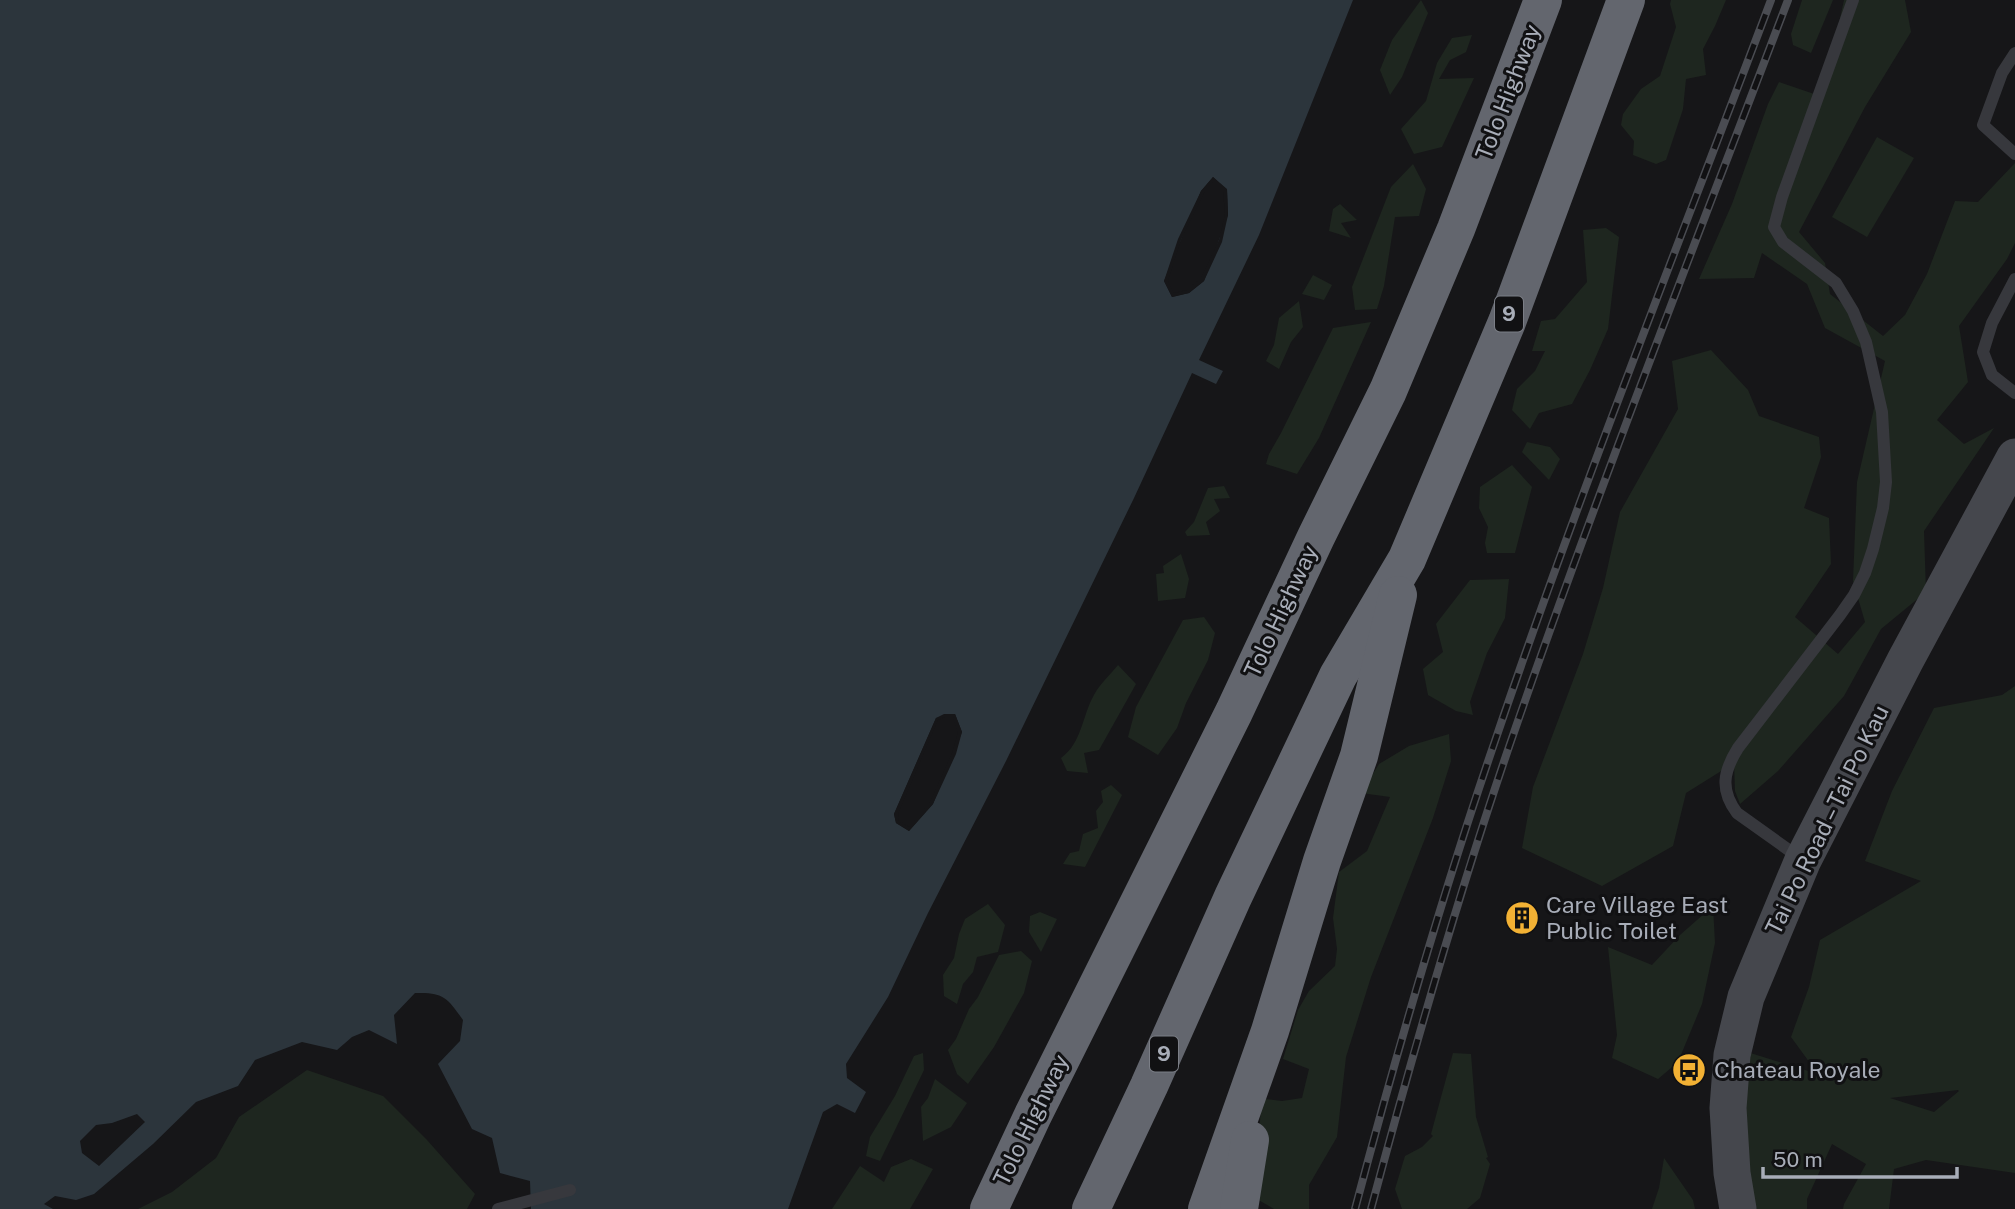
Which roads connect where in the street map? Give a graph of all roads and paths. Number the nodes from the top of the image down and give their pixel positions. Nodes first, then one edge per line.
1 (1543, 0) edge
2 (1626, 0) edge
3 (1853, 0) edge
4 (2015, 53) edge
5 (2015, 154) edge
6 (2015, 279) edge
7 (2015, 393) edge
8 (2015, 457) edge
9 (1407, 559) junction
10 (1803, 860) junction
11 (1270, 1031) junction
12 (570, 1190) dead end
13 (498, 1209) edge
14 (989, 1209) edge
15 (1091, 1209) edge
16 (1207, 1209) edge
17 (1239, 1209) edge
18 (1738, 1209) edge

1 - 14 highway, Tolo Highway
2 - 9 highway, 9
3 - 10 lane
4 - 5 lane
6 - 7 lane
8 - 10 main road, Tai Po Road – Tai Po Kau
9 - 11 highway
9 - 15 highway, 9
10 - 18 main road, Tai Po Road – Tai Po Kau
11 - 16 highway
11 - 17 highway
12 - 13 lane

